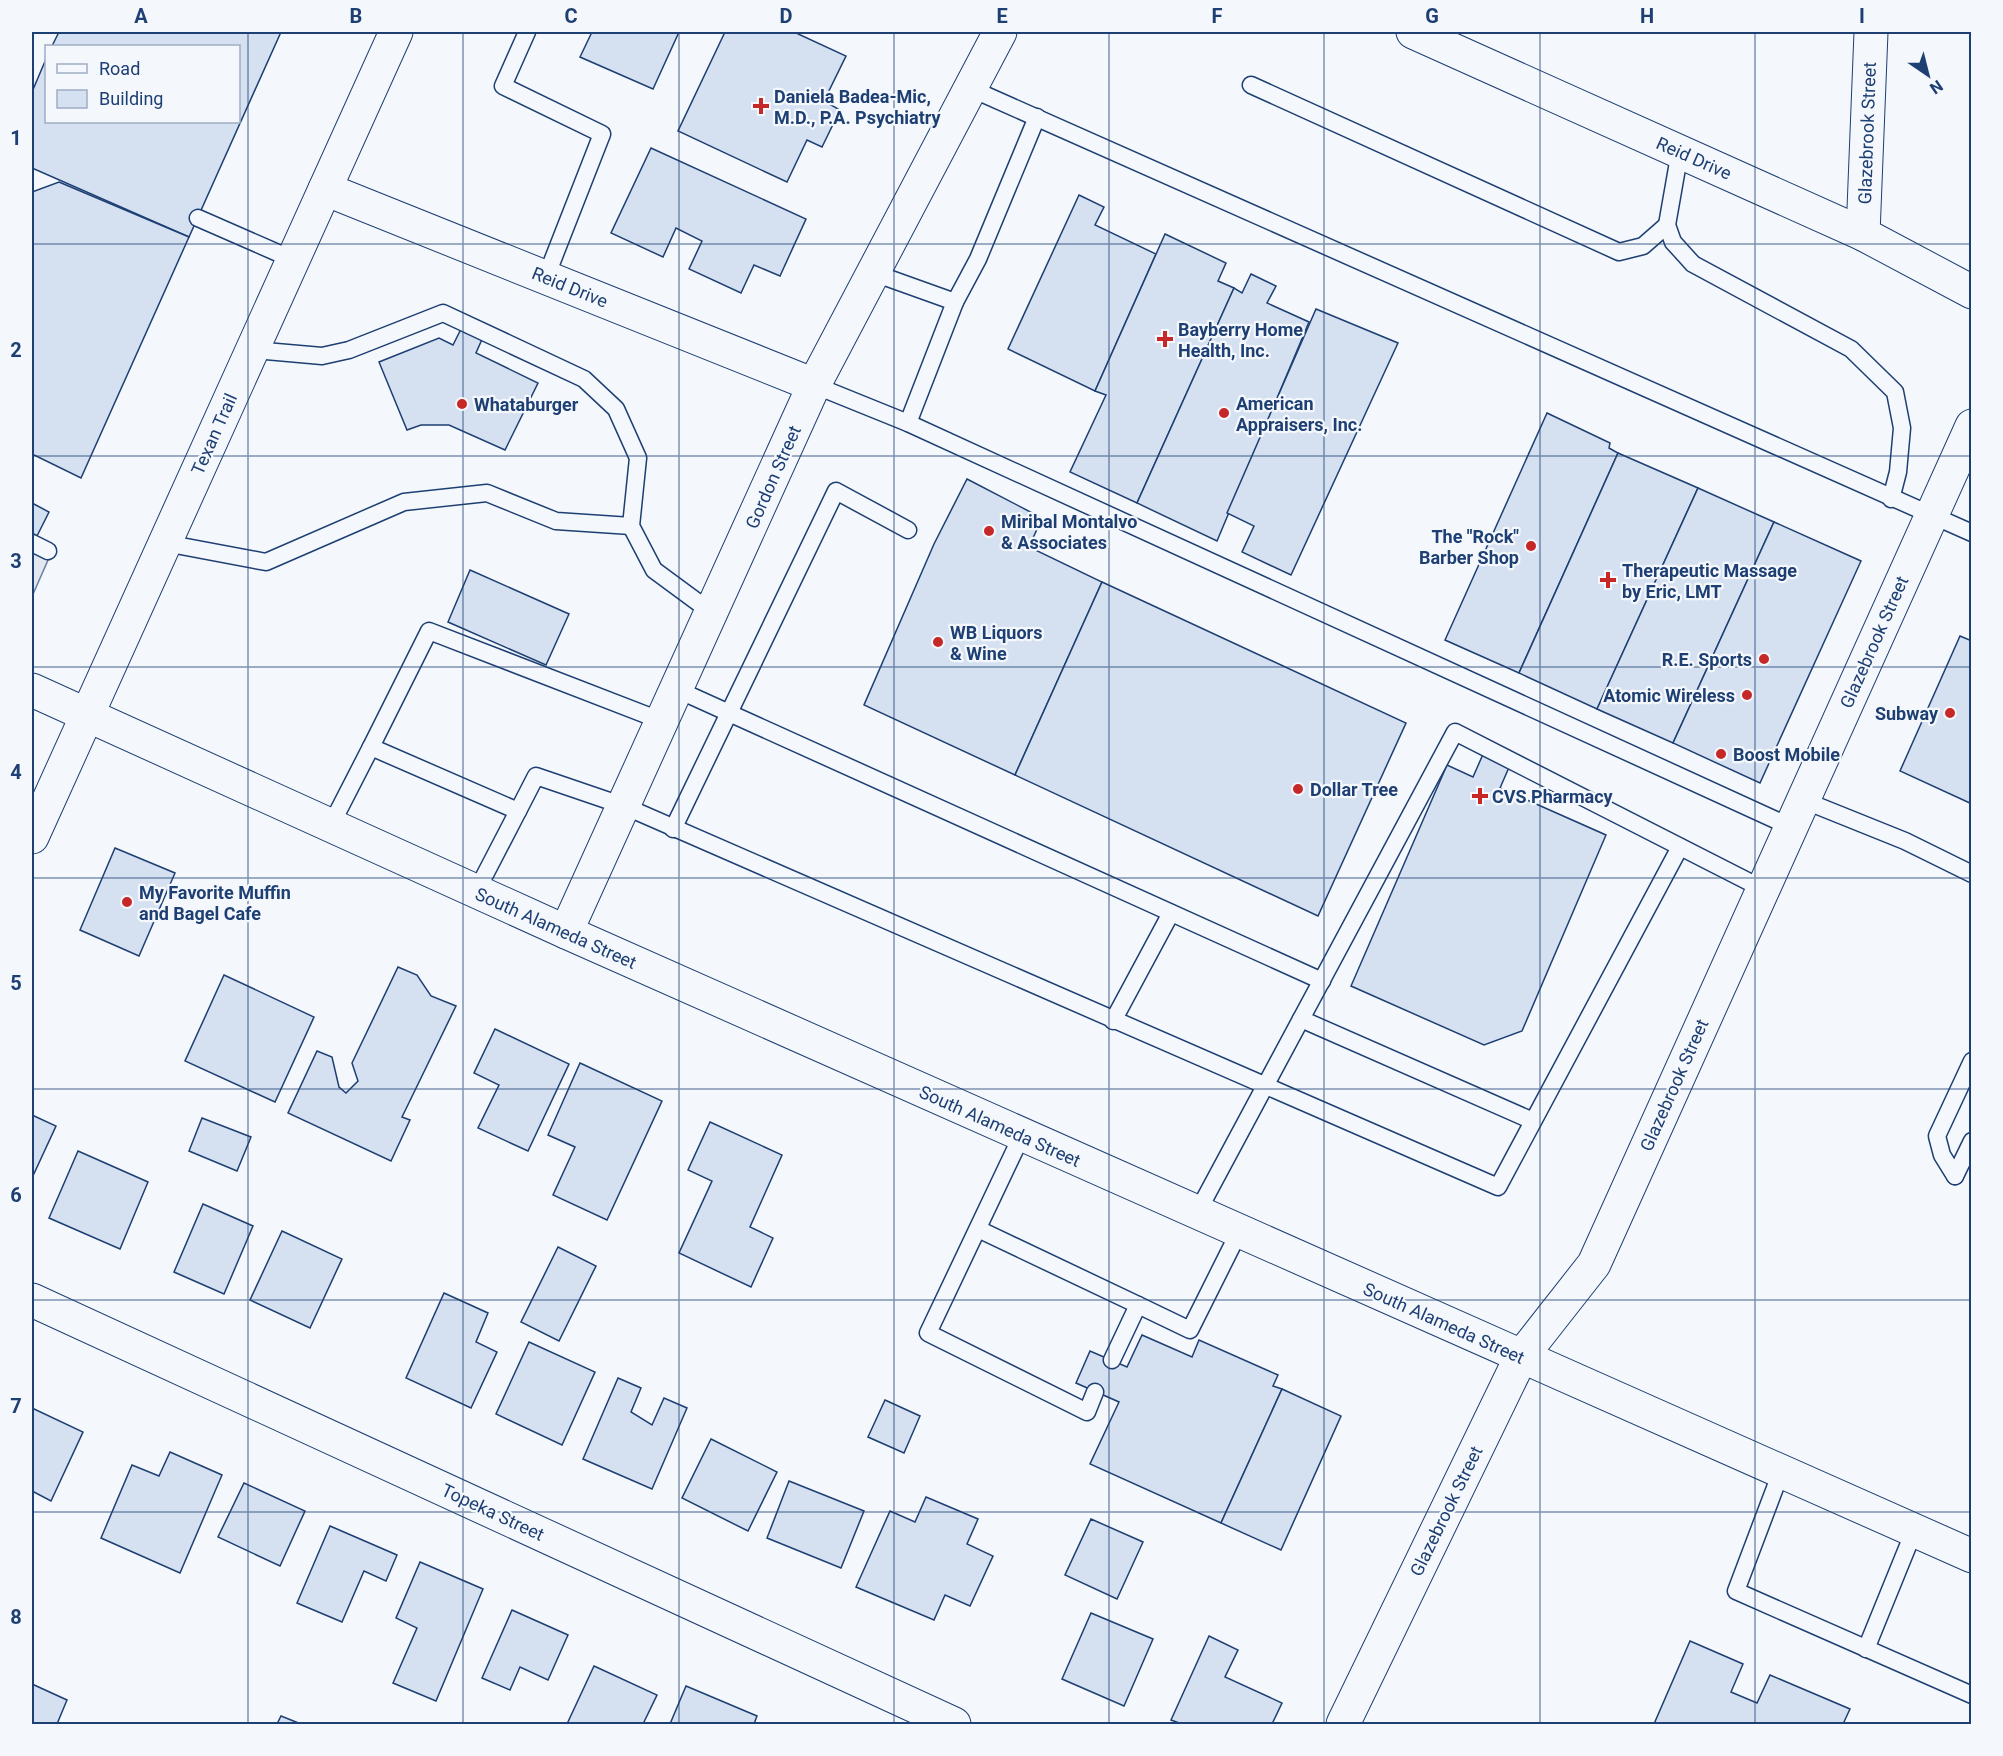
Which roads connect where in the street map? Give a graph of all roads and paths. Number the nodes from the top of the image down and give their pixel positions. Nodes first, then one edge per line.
1 (396, 32) edge
2 (527, 32) edge
3 (1000, 32) edge
4 (1413, 32) edge
5 (1871, 32) edge
6 (1251, 85) dead end
7 (972, 89) junction
8 (1037, 117) junction
9 (1680, 151) junction
10 (326, 189) junction
11 (198, 218) dead end
12 (1667, 225) junction
13 (1863, 234) junction
14 (294, 260) junction
15 (874, 273) junction
16 (546, 277) junction
17 (1971, 292) edge
18 (955, 302) junction
19 (253, 350) junction
20 (814, 385) junction
21 (908, 423) junction
22 (1971, 426) edge
23 (1891, 499) junction
24 (1930, 517) junction
25 (631, 526) junction
26 (908, 530) dead end
27 (1971, 533) edge
28 (32, 543) edge
29 (165, 543) junction
30 (48, 551) dead end
31 (711, 612) junction
32 (676, 689) junction
33 (32, 690) edge
34 (729, 713) junction
35 (87, 715) junction
36 (662, 721) junction
37 (371, 747) junction
38 (624, 806) junction
39 (518, 811) junction
40 (1797, 813) junction
41 (331, 825) junction
42 (674, 829) junction
43 (32, 837) edge
44 (1680, 847) junction
45 (1971, 874) edge
46 (1763, 889) junction
47 (476, 892) junction
48 (1171, 913) junction
49 (566, 933) junction
50 (1322, 981) junction
51 (1302, 1019) junction
52 (1113, 1020) junction
53 (1971, 1061) edge
54 (1265, 1087) junction
55 (1533, 1121) junction
56 (1022, 1135) junction
57 (1971, 1141) edge
58 (1197, 1214) junction
59 (978, 1228) junction
60 (1239, 1232) junction
61 (32, 1300) edge
62 (1138, 1305) junction
63 (1521, 1357) junction
64 (1112, 1360) dead end
65 (1095, 1392) dead end
66 (1781, 1472) junction
67 (1914, 1531) junction
68 (1971, 1556) edge
69 (1866, 1649) junction
70 (1971, 1695) edge
71 (954, 1725) edge
72 (1343, 1725) edge

1 - 10 street, Texan Trail
2 - 16 lane
3 - 7 street, Gordon Street
4 - 9 street, Reid Drive
5 - 13 street, Glazebrook Street
6 - 12 lane
7 - 8 lane
7 - 15 street, Gordon Street
8 - 18 lane
8 - 23 lane
9 - 12 lane
9 - 13 street, Reid Drive
10 - 14 street, Texan Trail
10 - 16 street, Reid Drive
11 - 14 lane
12 - 23 lane
13 - 17 street, Reid Drive
14 - 19 street, Texan Trail
15 - 18 lane
15 - 20 street, Gordon Street
16 - 20 street, Reid Drive
18 - 21 lane
19 - 25 lane
19 - 29 street, Texan Trail
20 - 21 lane
20 - 31 street, Gordon Street
21 - 40 lane
22 - 24 street, Glazebrook Street
23 - 24 lane
24 - 27 lane
24 - 40 street, Glazebrook Street
25 - 29 lane
25 - 31 lane
26 - 34 lane
28 - 30 lane
29 - 35 street, Texan Trail
31 - 32 street, Gordon Street
32 - 34 lane
32 - 36 street, Gordon Street
33 - 35 street, South Alameda Street
34 - 42 lane
34 - 48 lane
35 - 41 street, South Alameda Street
35 - 43 street, Texan Trail
36 - 37 lane
36 - 38 street, Gordon Street
37 - 39 lane
37 - 41 lane
38 - 39 lane
38 - 42 lane
38 - 49 street, Gordon Street
39 - 47 lane
40 - 45 lane
40 - 46 street, Glazebrook Street
41 - 47 street, South Alameda Street
42 - 52 lane
44 - 46 lane
44 - 50 lane
44 - 55 lane
46 - 63 street, Glazebrook Street
47 - 49 street, South Alameda Street
48 - 50 lane
48 - 52 lane
49 - 56 street, South Alameda Street
50 - 51 lane
51 - 54 lane
51 - 55 lane
52 - 54 lane
53 - 57 lane
54 - 55 lane
54 - 58 lane
56 - 58 street, South Alameda Street
56 - 59 lane
58 - 60 street, South Alameda Street
59 - 62 lane
59 - 65 lane
60 - 62 lane
60 - 63 street, South Alameda Street
61 - 71 street, Topeka Street
62 - 64 lane
63 - 66 street, South Alameda Street
63 - 72 street, Glazebrook Street
66 - 67 street, South Alameda Street
66 - 69 lane
67 - 68 street, South Alameda Street
67 - 69 lane
69 - 70 lane

